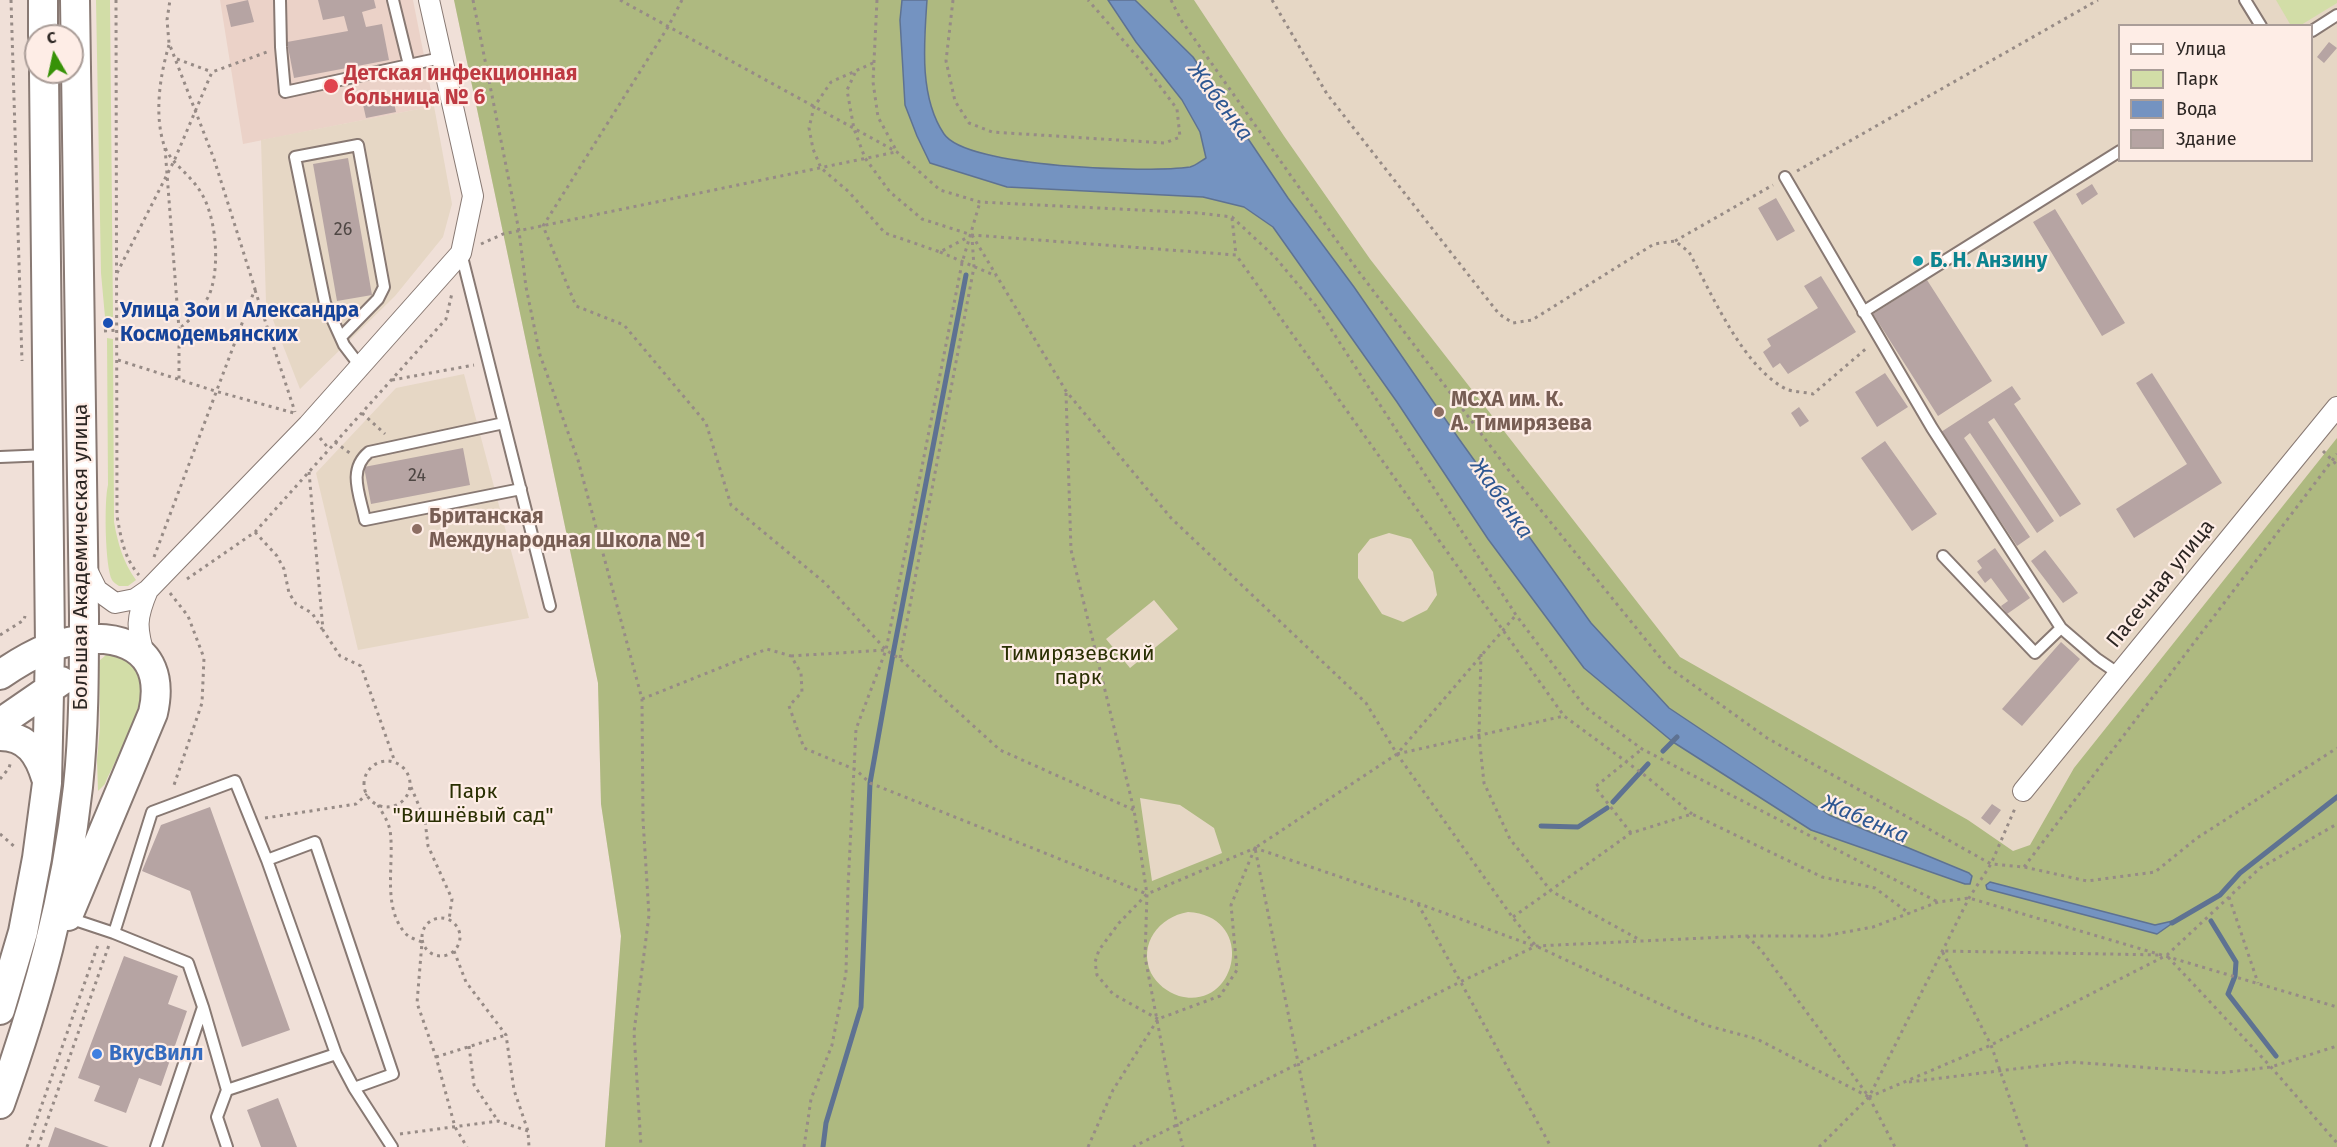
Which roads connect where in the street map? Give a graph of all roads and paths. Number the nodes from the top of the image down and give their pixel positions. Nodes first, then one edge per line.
1 (11, 0) edge
2 (43, 0) edge
3 (75, 0) edge
4 (116, 0) edge
5 (170, 0) edge
6 (280, 0) edge
7 (393, 0) edge
8 (429, 0) edge
9 (473, 0) edge
10 (620, 0) edge
11 (682, 0) edge
12 (877, 0) edge
13 (953, 0) edge
14 (1088, 0) edge
15 (1171, 0) edge
16 (1272, 0) edge
17 (2098, 0) edge
18 (2245, 0) edge
19 (2337, 15) edge
20 (43, 24) edge
21 (2260, 24) edge
22 (668, 27) junction
23 (2313, 30) edge
24 (169, 43) junction
25 (281, 47) junction
26 (441, 58) junction
27 (176, 59) junction
28 (873, 63) junction
29 (409, 65) junction
30 (212, 72) junction
31 (855, 73) junction
32 (44, 84) edge
33 (814, 107) junction
34 (196, 109) junction
35 (854, 129) junction
36 (165, 147) junction
37 (897, 152) junction
38 (2118, 153) edge
39 (865, 158) junction
40 (174, 161) junction
41 (821, 168) junction
42 (1785, 177) junction
43 (980, 202) junction
44 (1232, 217) junction
45 (543, 226) junction
46 (519, 231) junction
47 (972, 235) junction
48 (1675, 241) junction
49 (940, 252) junction
50 (461, 253) junction
51 (1236, 255) junction
52 (962, 262) junction
53 (974, 267) junction
54 (116, 274) junction
55 (996, 276) junction
56 (454, 286) dead end
57 (255, 289) junction
58 (1863, 312) junction
59 (179, 329) junction
60 (117, 330) junction
61 (104, 331) dead end
62 (341, 337) junction
63 (1879, 339) junction
64 (118, 360) junction
65 (22, 362) dead end
66 (488, 363) junction
67 (360, 366) junction
68 (179, 380) junction
69 (390, 381) junction
70 (215, 391) junction
71 (1066, 391) junction
72 (2337, 407) edge
73 (362, 413) junction
74 (504, 423) junction
75 (335, 442) junction
76 (399, 446) junction
77 (2337, 454) edge
78 (49, 455) junction
79 (0, 457) edge
80 (359, 460) junction
81 (2332, 460) junction
82 (2337, 465) edge
83 (309, 472) junction
84 (521, 489) junction
85 (255, 532) junction
86 (82, 554) junction
87 (1943, 556) dead end
88 (153, 559) dead end
89 (186, 579) dead end
90 (146, 585) junction
91 (177, 585) dead end
92 (550, 606) dead end
93 (1516, 615) junction
94 (24, 620) dead end
95 (2061, 628) junction
96 (323, 630) junction
97 (1502, 630) junction
98 (0, 635) edge
99 (50, 647) junction
100 (886, 650) junction
101 (83, 651) junction
102 (1481, 654) junction
103 (790, 656) junction
104 (144, 657) junction
105 (900, 659) junction
106 (2119, 674) junction
107 (0, 675) edge
108 (49, 690) junction
109 (642, 699) junction
110 (1564, 716) junction
111 (0, 723) edge
112 (1479, 736) junction
113 (6, 747) edge
114 (2337, 748) edge
115 (1642, 749) junction
116 (1397, 754) junction
117 (395, 762) junction
118 (1625, 762) junction
119 (856, 770) junction
120 (0, 779) edge
121 (47, 783) junction
122 (410, 785) junction
123 (2023, 791) joint
124 (367, 794) junction
125 (378, 805) junction
126 (166, 807) junction
127 (1134, 810) junction
128 (1692, 813) junction
129 (252, 820) junction
130 (2337, 824) edge
131 (1631, 832) junction
132 (1, 837) edge
133 (17, 848) dead end
134 (1255, 848) junction
135 (267, 860) junction
136 (1991, 864) junction
137 (2024, 867) junction
138 (1551, 891) junction
139 (1147, 894) junction
140 (2229, 897) junction
141 (1969, 898) junction
142 (1938, 902) junction
143 (1417, 903) junction
144 (1910, 914) junction
145 (68, 917) junction
146 (1513, 918) junction
147 (449, 920) junction
148 (109, 931) junction
149 (1747, 936) junction
150 (1642, 941) junction
151 (422, 942) junction
152 (1536, 946) junction
153 (454, 951) junction
154 (1942, 951) junction
155 (2167, 955) junction
156 (1460, 982) junction
157 (2258, 983) junction
158 (40, 985) junction
159 (203, 1007) junction
160 (2337, 1007) edge
161 (0, 1010) edge
162 (1158, 1020) junction
163 (506, 1035) junction
164 (1991, 1045) junction
165 (469, 1046) junction
166 (2337, 1046) edge
167 (336, 1054) junction
168 (436, 1057) junction
169 (1298, 1065) junction
170 (2271, 1067) junction
171 (2000, 1069) junction
172 (1903, 1083) junction
173 (354, 1088) junction
174 (226, 1090) junction
175 (1869, 1097) junction
176 (0, 1104) edge
177 (498, 1121) junction
178 (1177, 1125) junction
179 (455, 1127) junction
180 (528, 1131) junction
181 (2337, 1143) edge
182 (389, 1144) edge
183 (1821, 1146) edge
184 (27, 1147) edge
185 (38, 1147) edge
186 (156, 1147) edge
187 (227, 1147) edge
188 (467, 1147) edge
189 (530, 1147) edge
190 (641, 1147) edge
191 (804, 1147) edge
192 (1088, 1147) edge
193 (1133, 1147) edge
194 (1183, 1147) edge
195 (1315, 1147) edge
196 (1551, 1147) edge
197 (1895, 1147) edge
198 (2026, 1147) edge

1 - 65 path
2 - 20 main road
3 - 86 main road, Большая Академическая улица
4 - 54 path
5 - 24 path
6 - 25 lane
7 - 29 lane
8 - 26 street
9 - 46 path
10 - 22 path
11 - 22 path
12 - 28 path
13 - 14 path
15 - 136 path
16 - 48 path
17 - 42 path
18 - 21 lane
19 - 23 lane
22 - 33 path
22 - 45 path
24 - 27 path
24 - 36 path
25 - 29 lane
25 - 30 path
26 - 29 lane
26 - 50 street
27 - 30 path
27 - 34 path
28 - 31 path
28 - 37 path
30 - 34 path
31 - 33 path
31 - 35 path
32 - 78 main road, Большая Академическая улица
33 - 35 path
33 - 41 path
34 - 40 path
34 - 57 path
35 - 37 path
35 - 39 path
36 - 40 path
36 - 59 path
37 - 39 path
37 - 43 path
38 - 58 lane
39 - 41 path
39 - 47 path
40 - 54 path
40 - 59 path
41 - 45 path
41 - 49 path
42 - 48 path
42 - 58 lane
43 - 44 path
43 - 47 path
44 - 51 path
44 - 93 path
45 - 46 path
45 - 100 path
46 - 50 path
46 - 109 path
47 - 49 path
47 - 51 path
47 - 52 path
47 - 53 path
47 - 55 path
48 - 63 path
49 - 52 path
50 - 66 lane
50 - 67 street
51 - 97 path
52 - 53 path
52 - 100 path
53 - 55 path
53 - 105 path
54 - 60 path
55 - 71 path
56 - 69 path
57 - 70 path
57 - 70 path
58 - 63 lane
59 - 68 path
60 - 61 path
60 - 64 path
62 - 62 lane
62 - 67 lane
63 - 95 lane
64 - 68 path
64 - 90 path
66 - 69 path
66 - 74 lane
67 - 90 street
68 - 70 path
69 - 73 path
70 - 88 path
71 - 116 path
71 - 127 path
72 - 106 street, Пасечная улица
73 - 75 path
73 - 76 path
74 - 76 lane
74 - 84 lane
75 - 80 path
75 - 83 path
76 - 80 lane
77 - 81 path
78 - 79 lane
78 - 99 main road, Большая Академическая улица
80 - 84 lane
81 - 82 path
81 - 137 path
83 - 85 path
83 - 96 path
84 - 92 lane
85 - 89 path
85 - 96 path
86 - 90 street
86 - 101 main road, Большая Академическая улица
87 - 95 lane
90 - 104 street
91 - 126 path
93 - 97 path
93 - 115 path
94 - 98 path
95 - 106 lane
96 - 117 path
97 - 102 path
97 - 110 path
99 - 101 main road
99 - 107 main road
99 - 108 main road, Большая Академическая улица
100 - 103 path
100 - 105 path
100 - 119 path
101 - 104 main road
101 - 108 main road
101 - 158 main road, Большая Академическая улица
102 - 112 path
102 - 116 path
103 - 109 path
103 - 119 path
104 - 145 main road
105 - 127 path
106 - 123 street, Пасечная улица
108 - 111 main road
108 - 121 main road, Большая Академическая улица
109 - 190 path
110 - 112 path
110 - 118 path
112 - 116 path
112 - 138 path
113 - 120 path
113 - 121 main road
114 - 137 path
115 - 118 path
115 - 142 path
116 - 134 path
116 - 146 path
117 - 122 path
117 - 124 path
118 - 128 path
118 - 131 path
119 - 139 path
119 - 191 path
121 - 161 main road, Большая Академическая улица
122 - 125 path
122 - 147 path
123 - 136 path
124 - 125 path
124 - 129 path
125 - 151 path
126 - 129 lane
126 - 148 lane
127 - 139 path
128 - 131 path
128 - 144 path
129 - 135 lane
130 - 140 path
131 - 138 path
132 - 133 path
134 - 139 path
134 - 143 path
134 - 162 path
134 - 169 path
135 - 167 lane
135 - 173 lane
136 - 137 path
136 - 141 path
138 - 146 path
138 - 150 path
139 - 162 path
139 - 162 path
140 - 155 path
140 - 157 path
141 - 142 path
141 - 154 path
141 - 155 path
142 - 144 path
143 - 152 path
143 - 156 path
144 - 149 path
145 - 148 lane
145 - 158 main road
146 - 152 path
147 - 151 path
147 - 153 path
148 - 159 lane
148 - 184 path
148 - 185 path
149 - 150 path
149 - 175 path
150 - 152 path
151 - 153 path
151 - 168 path
152 - 156 path
152 - 175 path
153 - 163 path
154 - 155 path
154 - 164 path
154 - 175 path
155 - 157 path
155 - 164 path
155 - 170 path
156 - 169 path
156 - 196 path
157 - 160 path
158 - 176 main road, Большая Академическая улица
159 - 174 lane
159 - 186 lane
162 - 178 path
162 - 192 path
163 - 165 path
163 - 180 path
164 - 171 path
164 - 172 path
165 - 168 path
165 - 177 path
166 - 170 path
167 - 173 lane
167 - 174 lane
168 - 179 path
169 - 178 path
169 - 195 path
170 - 171 path
170 - 181 path
171 - 172 path
171 - 198 path
172 - 175 path
173 - 182 lane
174 - 187 lane
175 - 183 path
175 - 197 path
177 - 179 path
177 - 180 path
178 - 193 path
178 - 194 path
179 - 182 path
179 - 188 path
180 - 189 path

